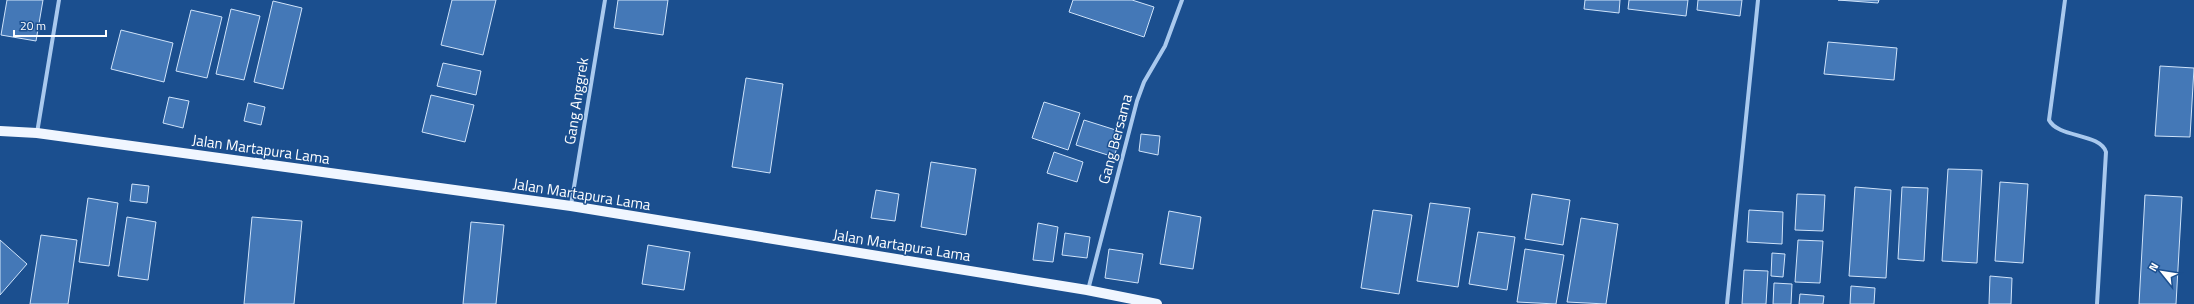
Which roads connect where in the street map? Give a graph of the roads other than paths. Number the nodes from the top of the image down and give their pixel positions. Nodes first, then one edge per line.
1 (59, 0) edge
2 (604, 0) edge
3 (1182, 0) edge
4 (1758, 0) edge
5 (2065, 0) edge
6 (0, 131) edge
7 (37, 133) junction
8 (571, 206) junction
9 (1087, 290) junction
10 (1157, 304) edge
11 (1727, 304) edge
12 (2097, 304) edge

1 - 7 street
2 - 8 street, Gang Anggrek
3 - 9 street, Gang Bersama
4 - 11 street
5 - 12 street
6 - 7 main road, Jalan Martapura Lama
7 - 8 main road, Jalan Martapura Lama
8 - 9 main road, Jalan Martapura Lama
9 - 10 main road, Jalan Martapura Lama

